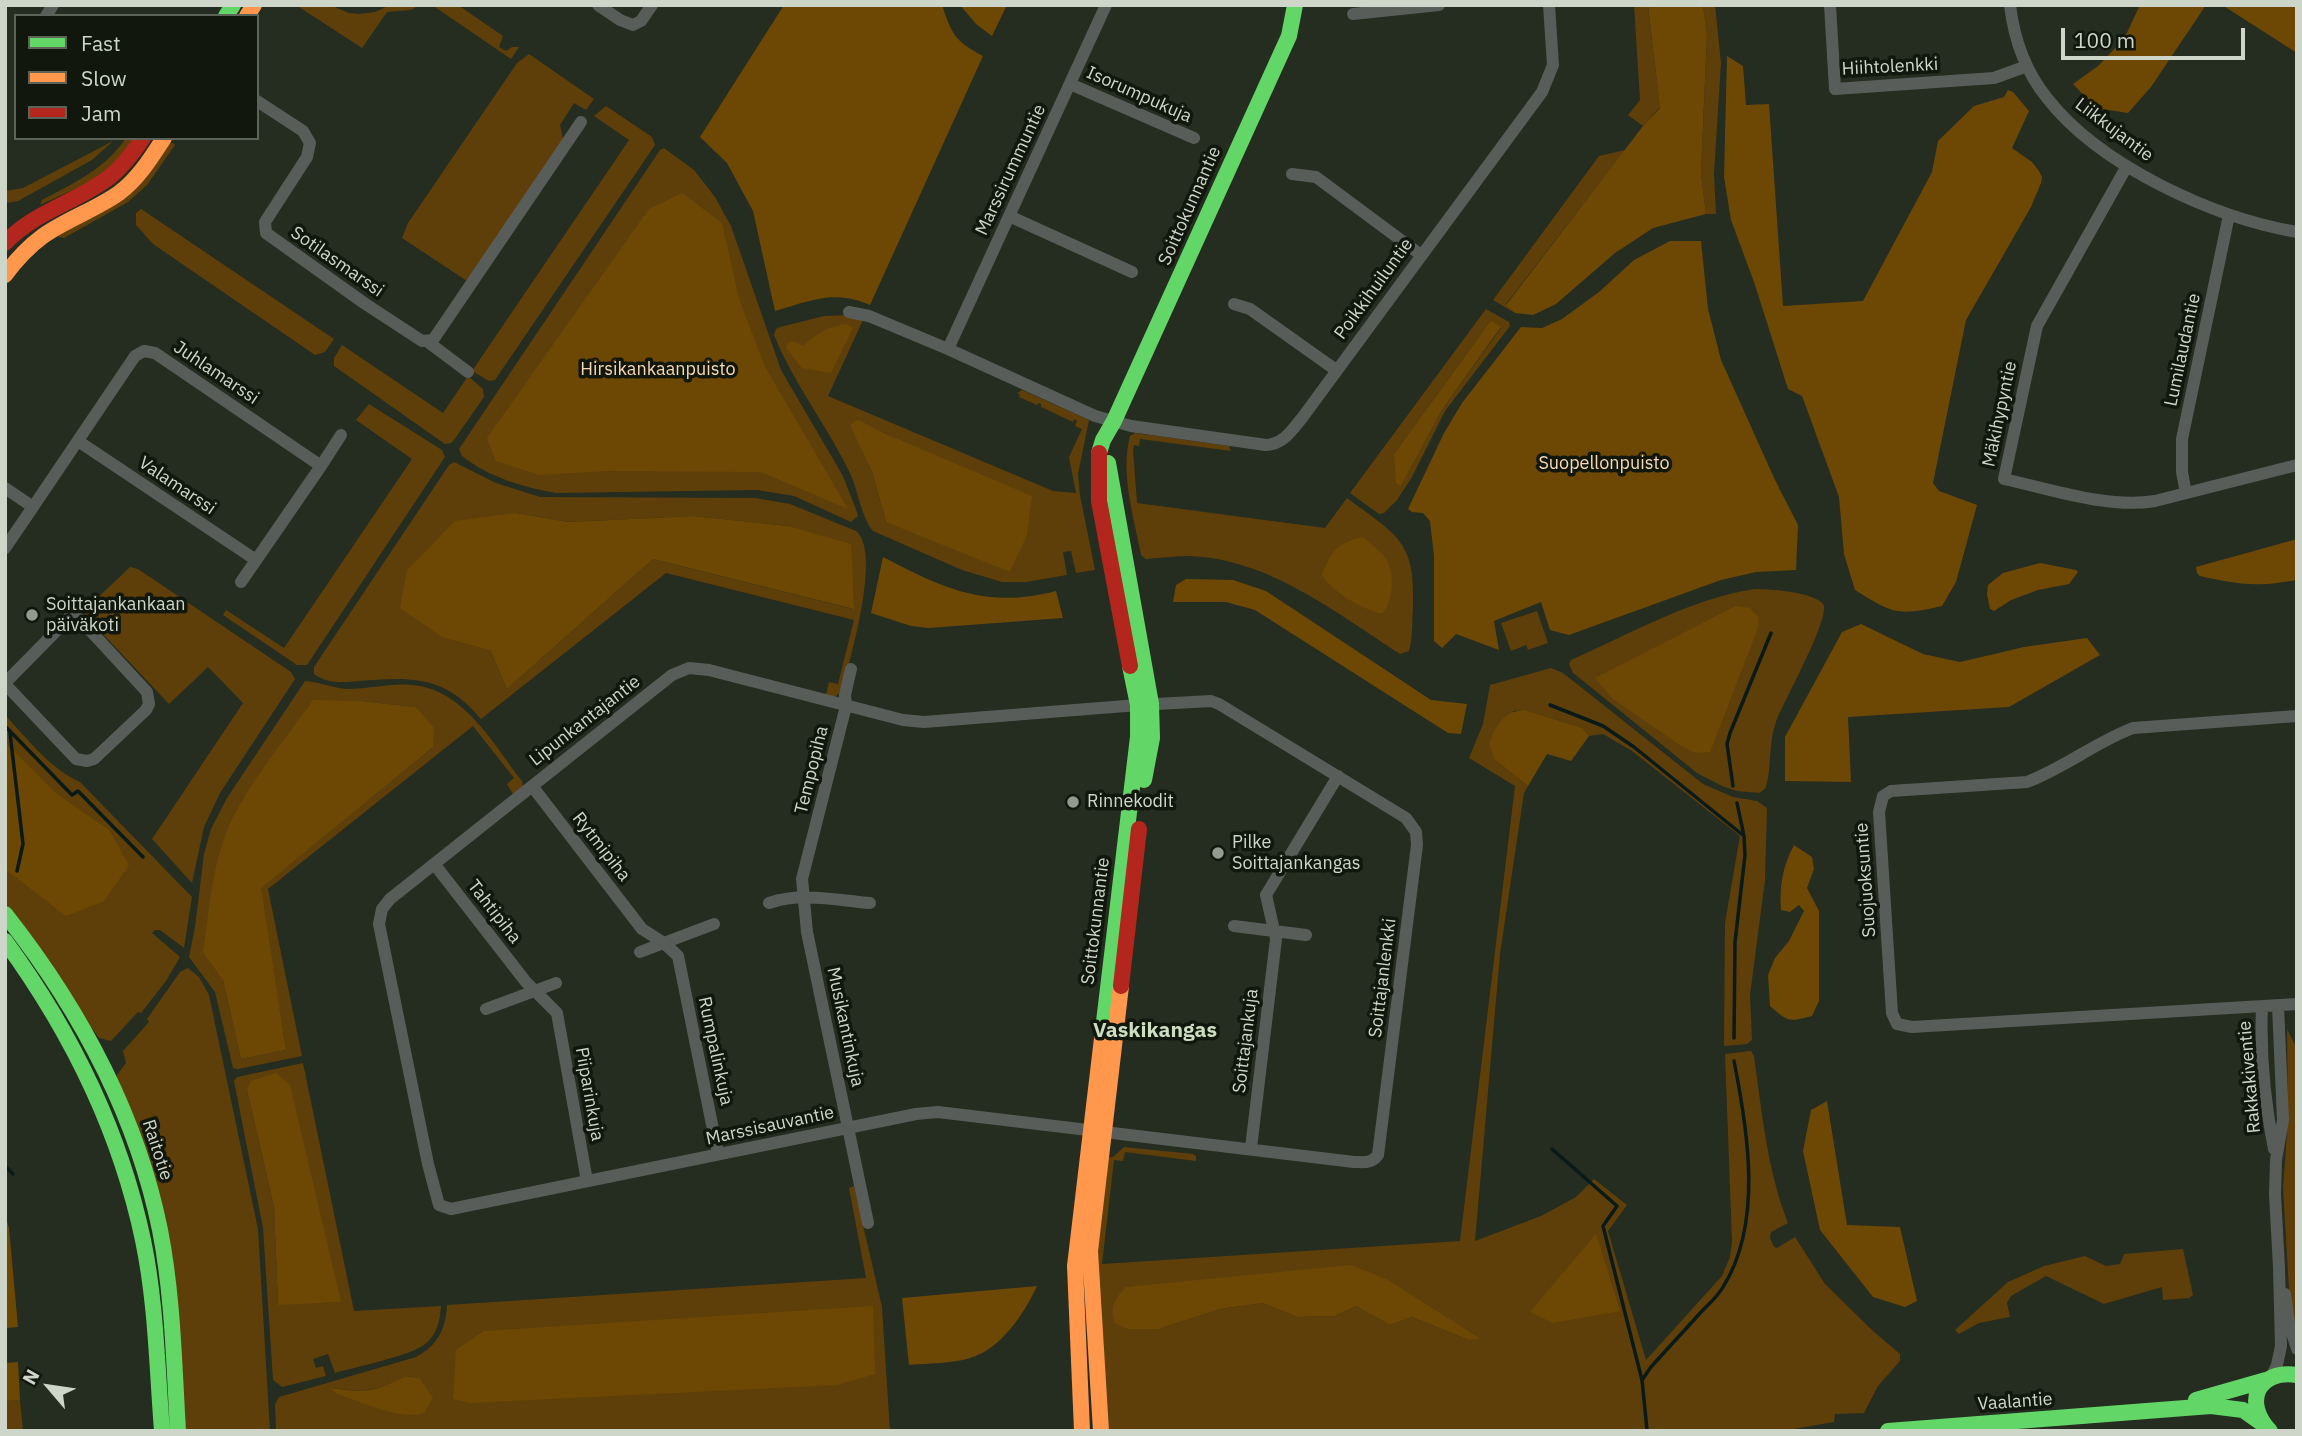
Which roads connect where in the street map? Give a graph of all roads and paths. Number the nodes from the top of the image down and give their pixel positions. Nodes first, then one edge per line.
1 (598, 5) edge
2 (652, 5) edge
3 (1106, 5) edge
4 (1295, 5) edge
5 (1439, 5) edge
6 (1549, 5) edge
7 (1830, 5) edge
8 (2010, 5) edge
9 (1353, 14) dead end
10 (2027, 66) junction
11 (1070, 83) junction
12 (259, 102) edge
13 (581, 122) dead end
14 (1194, 138) dead end
15 (141, 140) edge
16 (163, 140) edge
17 (2127, 166) junction
18 (1292, 174) dead end
19 (2229, 215) junction
20 (1009, 216) junction
21 (2297, 232) edge
22 (7, 237) edge
23 (26, 247) junction
24 (1421, 255) junction
25 (1132, 272) dead end
26 (5, 275) edge
27 (1234, 304) dead end
28 (849, 312) dead end
29 (428, 342) junction
30 (948, 349) junction
31 (1336, 370) junction
32 (468, 372) dead end
33 (1114, 421) junction
34 (341, 435) dead end
35 (79, 441) junction
36 (2297, 465) edge
37 (321, 466) junction
38 (5, 488) edge
39 (2186, 493) junction
40 (33, 506) junction
41 (5, 548) edge
42 (256, 560) junction
43 (241, 582) dead end
44 (851, 669) dead end
45 (5, 683) edge
46 (1145, 704) junction
47 (846, 706) junction
48 (2297, 716) edge
49 (1338, 776) junction
50 (532, 786) junction
51 (435, 864) junction
52 (803, 896) junction
53 (769, 903) dead end
54 (870, 903) dead end
55 (5, 914) edge
56 (714, 924) dead end
57 (1234, 926) dead end
58 (1306, 934) dead end
59 (1275, 935) junction
60 (5, 941) edge
61 (664, 943) junction
62 (640, 951) dead end
63 (678, 956) joint
64 (556, 983) dead end
65 (531, 986) junction
66 (2297, 1004) edge
67 (2278, 1006) junction
68 (2262, 1007) junction
69 (486, 1009) dead end
70 (557, 1013) joint
71 (848, 1128) junction
72 (1098, 1130) junction
73 (1251, 1148) junction
74 (718, 1154) junction
75 (2276, 1160) junction
76 (587, 1181) junction
77 (444, 1208) joint
78 (869, 1223) dead end
79 (2279, 1267) junction
80 (2297, 1349) edge
81 (2297, 1376) edge
82 (2269, 1378) junction
83 (2146, 1412) junction
84 (2266, 1428) edge
85 (162, 1431) edge
86 (178, 1431) edge
87 (1083, 1431) edge
88 (1101, 1431) edge
89 (1888, 1431) edge

1 - 2 street
3 - 11 street, Marssirummuntie
4 - 33 street, Soittokunnantie
5 - 9 street
6 - 24 street, Poikkihuiluntie
7 - 10 street, Hiihtolenkki
8 - 10 street, Liikkujantie
10 - 17 street, Liikkujantie
11 - 14 street, Isorumpukuja
11 - 20 street, Marssirummuntie
12 - 29 street, Sotilasmarssi
13 - 29 street
15 - 22 street
16 - 23 street
17 - 19 street, Liikkujantie
17 - 39 street, Mäkihypyntie
18 - 24 street
19 - 21 street, Liikkujantie
19 - 39 street, Lumilaudantie
20 - 25 street
20 - 30 street, Marssirummuntie
22 - 23 street
23 - 26 street
24 - 31 street, Poikkihuiluntie
27 - 31 street
28 - 30 street
29 - 32 street, Sotilasmarssi
30 - 33 street
31 - 33 street, Poikkihuiluntie
33 - 46 street, Soittokunnantie
34 - 37 street
35 - 37 street, Juhlamarssi
35 - 40 street, Juhlamarssi
35 - 42 street, Valamarssi
36 - 39 street, Mäkihypyntie
37 - 42 street
38 - 40 street
40 - 41 street, Juhlamarssi
42 - 43 street
44 - 47 street, Tempopiha
45 - 45 street
46 - 47 street, Lipunkantajantie
46 - 49 street, Soittajanlenkki
46 - 72 street, Soittokunnantie
47 - 50 street, Lipunkantajantie
47 - 52 street, Tempopiha
48 - 68 street, Suojuoksuntie
49 - 59 street, Soittajankuja
49 - 73 street, Soittajanlenkki
50 - 51 street, Lipunkantajantie
50 - 61 street, Rytmipiha
51 - 65 street, Tahtipiha
51 - 77 street, Lipunkantajantie
52 - 53 street
52 - 54 street
52 - 71 street, Musikantinkuja
55 - 86 street, Raitotie
56 - 61 street
57 - 59 street
58 - 59 street
59 - 73 street, Soittajankuja
60 - 85 street, Raitotie
61 - 62 street
61 - 63 street, Rytmipiha
63 - 74 street, Rumpalinkuja
64 - 65 street
65 - 69 street
65 - 70 street, Tahtipiha
66 - 67 street, Rakkakiventie
67 - 68 street, Rakkakiventie
67 - 75 street, Rakkakiventie
68 - 75 street, Rakkakiventie
70 - 76 street, Piiparinkuja
71 - 72 street, Marssisauvantie
71 - 74 street, Marssisauvantie
71 - 78 street, Musikantinkuja
72 - 73 street, Soittajanlenkki
72 - 87 street, Soittokunnantie
72 - 88 street, Soittokunnantie
74 - 76 street, Marssisauvantie
75 - 79 street, Rakkakiventie
76 - 77 street, Marssisauvantie
79 - 80 street, Rakkakiventie
79 - 82 street, Rakkakiventie
81 - 82 street, Vaalantie
82 - 83 street, Vaalantie
82 - 84 street
83 - 84 street, Vaalantie
83 - 89 street, Vaalantie

